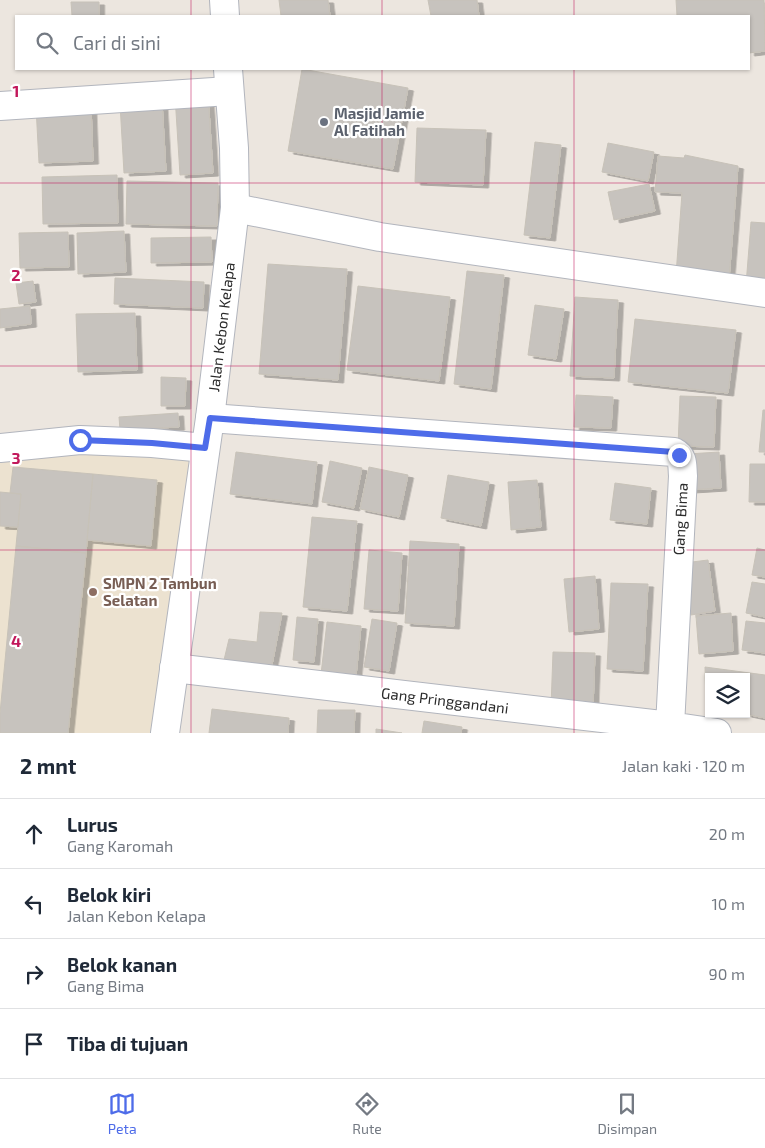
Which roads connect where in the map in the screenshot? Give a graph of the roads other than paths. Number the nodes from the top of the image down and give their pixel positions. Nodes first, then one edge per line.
1 (224, 0) edge
2 (225, 15) edge
3 (229, 80) edge
4 (0, 106) edge
5 (235, 208) junction
6 (765, 293) edge
7 (210, 418) junction
8 (0, 448) edge
9 (205, 448) junction
10 (174, 668) junction
11 (670, 726) junction
12 (165, 733) edge
13 (716, 733) edge

1 - 2 street
3 - 4 street
3 - 5 street, Jalan Kebon Kelapa
5 - 6 street
5 - 7 street, Jalan Kebon Kelapa
7 - 9 street, Jalan Kebon Kelapa
7 - 11 street, Gang Bima
8 - 9 street
9 - 10 street, Jalan Kebon Kelapa
10 - 11 street, Gang Pringgandani
10 - 12 street, Jalan Kebon Kelapa
11 - 13 street, Gang Pringgandani

